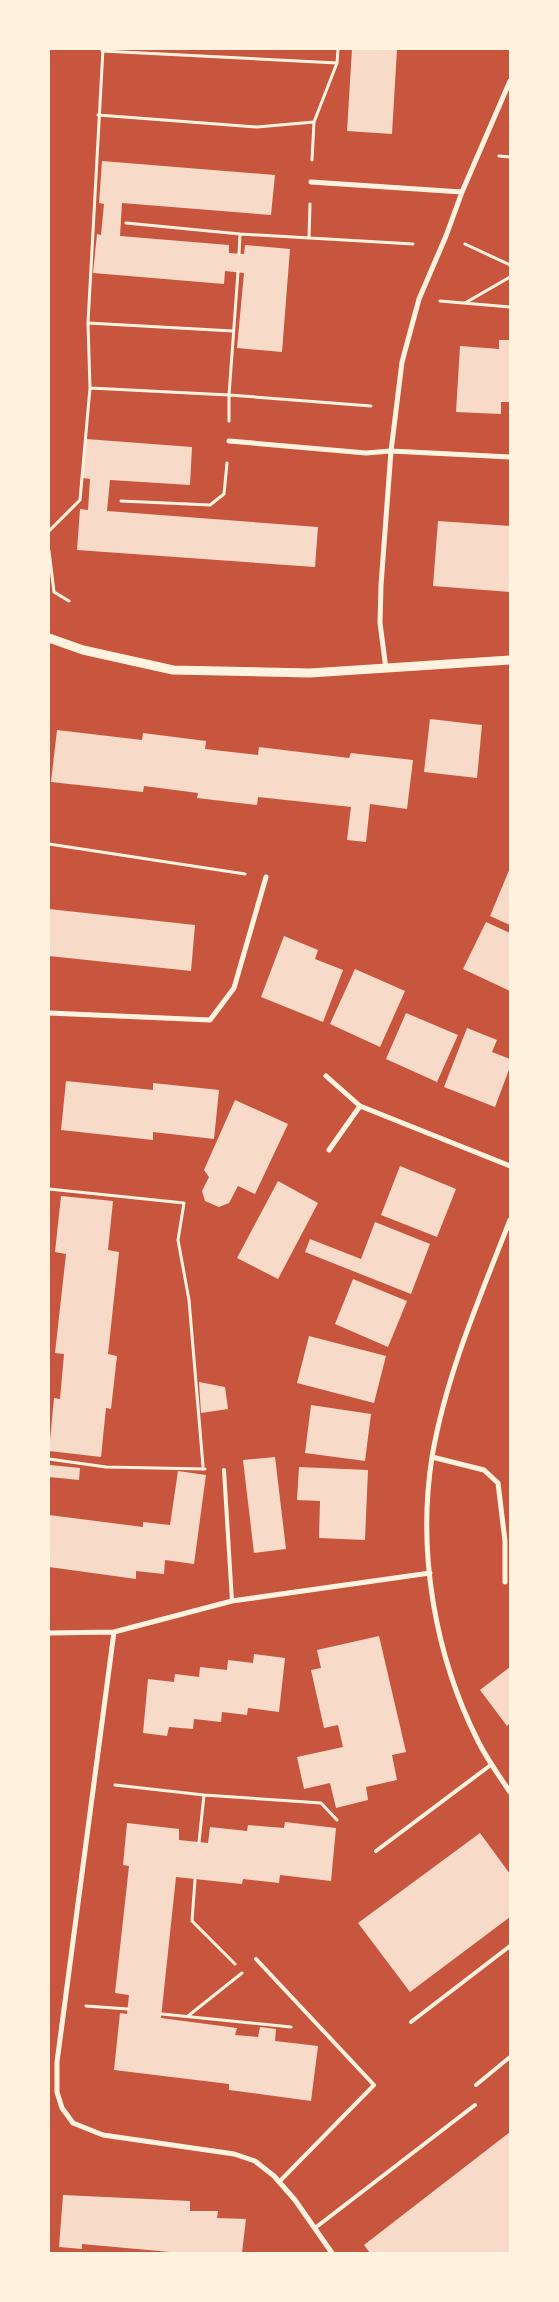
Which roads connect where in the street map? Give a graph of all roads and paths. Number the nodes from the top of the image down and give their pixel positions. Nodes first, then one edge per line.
1 (338, 49) edge
2 (102, 50) edge
3 (337, 63) junction
4 (510, 81) edge
5 (98, 115) junction
6 (311, 182) dead end
7 (462, 192) junction
8 (126, 223) dead end
9 (240, 234) junction
10 (446, 236) junction
11 (413, 244) dead end
12 (239, 254) dead end
13 (510, 265) edge
14 (238, 272) dead end
15 (510, 277) edge
16 (510, 307) edge
17 (88, 323) junction
18 (233, 331) junction
19 (90, 388) junction
20 (228, 395) junction
21 (371, 406) dead end
22 (229, 441) junction
23 (391, 451) junction
24 (510, 457) edge
25 (121, 501) dead end
26 (49, 531) edge
27 (49, 551) edge
28 (69, 601) dead end
29 (49, 638) edge
30 (510, 660) edge
31 (386, 670) junction
32 (49, 844) edge
33 (266, 877) joint
34 (49, 1013) edge
35 (326, 1076) dead end
36 (360, 1106) junction
37 (330, 1150) dead end
38 (510, 1166) edge
39 (49, 1189) edge
40 (510, 1220) edge
41 (432, 1457) junction
42 (49, 1459) edge
43 (203, 1469) junction
44 (224, 1470) joint
45 (508, 1542) edge
46 (430, 1573) junction
47 (505, 1582) dead end
48 (232, 1601) junction
49 (114, 1632) junction
50 (49, 1633) edge
51 (492, 1764) junction
52 (94, 1783) junction
53 (510, 1792) edge
54 (204, 1795) junction
55 (337, 1820) dead end
56 (199, 1842) dead end
57 (376, 1851) dead end
58 (510, 1946) edge
59 (256, 1959) joint
60 (63, 2004) junction
61 (128, 2009) dead end
62 (162, 2014) dead end
63 (188, 2017) junction
64 (411, 2022) dead end
65 (299, 2028) dead end
66 (510, 2057) edge
67 (476, 2085) dead end
68 (475, 2105) dead end
69 (279, 2182) junction
70 (314, 2228) junction
71 (332, 2253) edge

1 - 3 path
2 - 3 path
2 - 5 path
3 - 5 path
4 - 7 street
5 - 17 path
6 - 7 street
7 - 10 street
8 - 9 path
9 - 11 path
9 - 12 path
10 - 13 path
10 - 23 street
14 - 18 path
15 - 16 path
17 - 18 path
17 - 19 path
18 - 20 path
19 - 20 path
19 - 26 path
20 - 21 path
20 - 22 path
22 - 23 street
22 - 25 path
23 - 24 street
23 - 31 street
27 - 28 path
29 - 31 street
30 - 31 street
32 - 33 path
33 - 34 street
35 - 36 street
36 - 37 street
36 - 38 street
39 - 43 path
40 - 41 street
41 - 45 street
41 - 46 street
42 - 43 path
43 - 44 path
44 - 48 lane
45 - 47 street
46 - 48 street
46 - 51 street
48 - 49 street
49 - 50 street
49 - 52 street
51 - 53 street
51 - 57 lane
52 - 54 path
52 - 60 street
54 - 55 path
54 - 56 path
58 - 64 lane
59 - 63 path
59 - 69 lane
60 - 61 path
60 - 69 street
62 - 63 path
63 - 65 path
66 - 67 lane
68 - 70 lane
69 - 70 street
70 - 71 street

